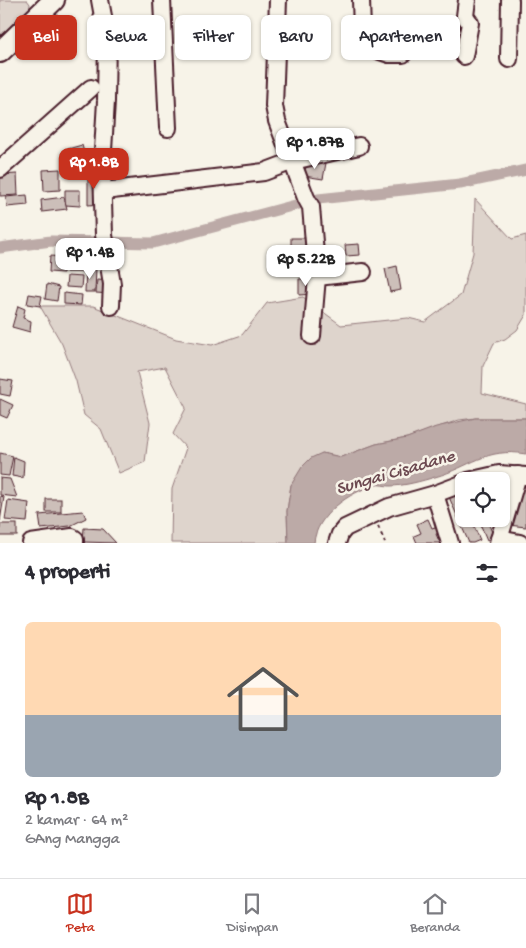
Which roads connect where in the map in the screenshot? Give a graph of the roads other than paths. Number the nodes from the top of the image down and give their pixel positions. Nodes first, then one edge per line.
1 (100, 0) edge
2 (162, 0) edge
3 (278, 0) edge
4 (361, 0) edge
5 (467, 0) edge
6 (510, 0) edge
7 (47, 4) edge
8 (362, 15) edge
9 (0, 52) edge
10 (464, 56) dead end
11 (509, 59) dead end
12 (91, 88) dead end
13 (168, 128) dead end
14 (359, 146) dead end
15 (293, 161) junction
16 (0, 168) edge
17 (104, 191) junction
18 (363, 272) dead end
19 (317, 277) junction
20 (111, 306) dead end
21 (312, 336) dead end
22 (522, 475) edge
23 (455, 486) edge
24 (435, 494) junction
25 (498, 541) edge
26 (32, 543) edge
27 (75, 543) edge
28 (337, 543) edge
29 (450, 543) edge
30 (520, 543) edge

1 - 17 street
2 - 13 street
3 - 15 street
4 - 8 street
5 - 10 street
6 - 11 street
7 - 9 main road
12 - 16 street
14 - 15 street
15 - 17 street
15 - 19 street
17 - 20 street
18 - 19 street
19 - 21 street
22 - 25 street
23 - 24 street
24 - 28 street
24 - 29 street
25 - 30 street
26 - 27 street

